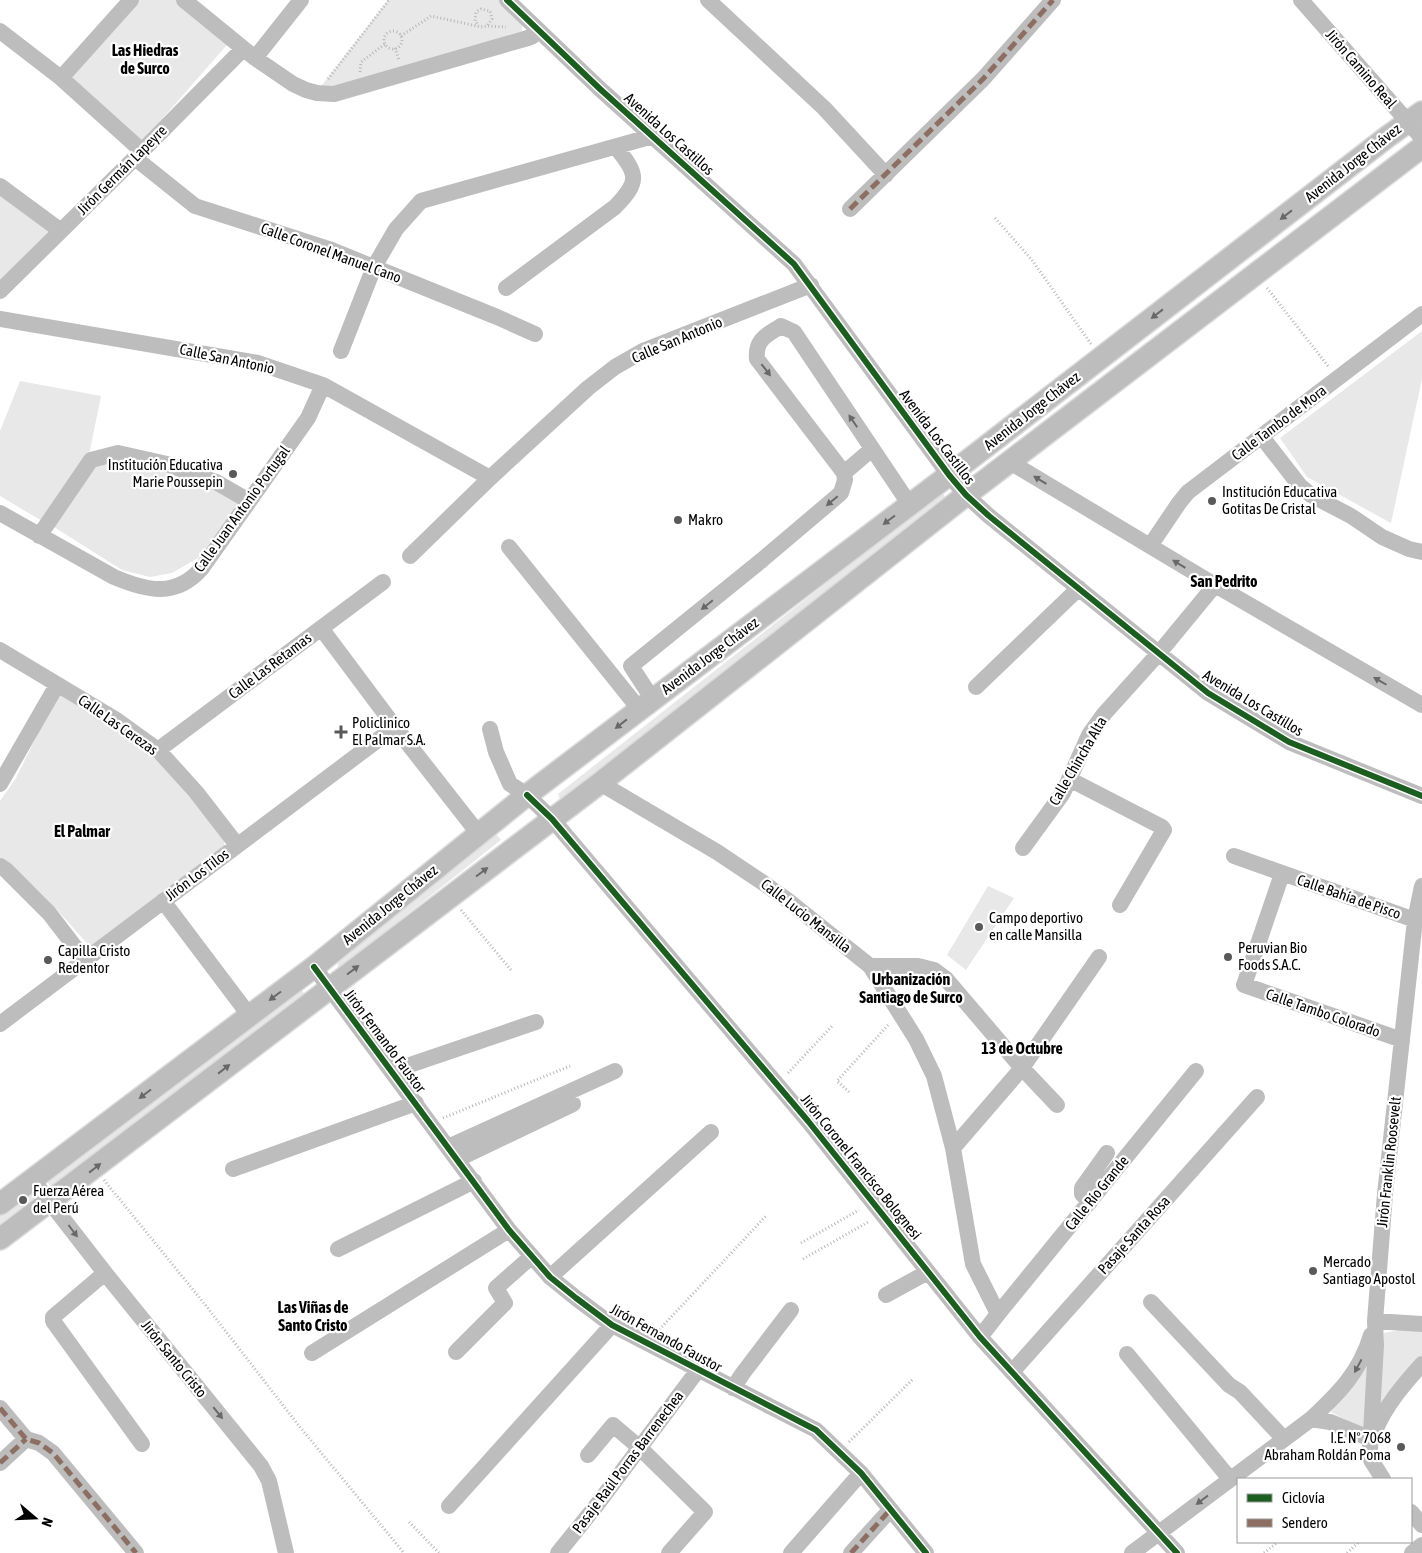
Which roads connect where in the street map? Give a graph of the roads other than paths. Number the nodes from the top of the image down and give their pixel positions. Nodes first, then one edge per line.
1 (130, 0) edge
2 (184, 0) edge
3 (301, 0) edge
4 (507, 0) edge
5 (708, 0) edge
6 (1053, 0) edge
7 (1301, 0) edge
8 (538, 30) junction
9 (0, 31) edge
10 (249, 54) junction
11 (61, 78) junction
12 (1415, 116) edge
13 (653, 136) junction
14 (1422, 138) edge
15 (616, 147) junction
16 (1422, 148) edge
17 (138, 155) junction
18 (886, 176) junction
19 (0, 186) edge
20 (850, 209) dead end
21 (61, 230) junction
22 (374, 267) junction
23 (811, 286) junction
24 (506, 288) dead end
25 (0, 290) edge
26 (1422, 314) edge
27 (0, 319) edge
28 (535, 334) dead end
29 (341, 351) dead end
30 (323, 385) junction
31 (1262, 437) junction
32 (872, 449) junction
33 (1010, 462) junction
34 (844, 472) junction
35 (949, 475) junction
36 (490, 478) junction
37 (966, 495) junction
38 (249, 501) junction
39 (910, 505) junction
40 (0, 513) edge
41 (39, 536) junction
42 (1150, 546) junction
43 (509, 547) dead end
44 (1422, 552) edge
45 (410, 556) dead end
46 (382, 582) dead end
47 (1215, 585) junction
48 (1079, 588) junction
49 (321, 628) junction
50 (0, 650) edge
51 (1159, 653) junction
52 (57, 685) junction
53 (976, 687) dead end
54 (646, 705) junction
55 (1422, 705) edge
56 (395, 727) junction
57 (490, 729) dead end
58 (158, 750) junction
59 (1069, 779) junction
60 (600, 783) junction
61 (0, 784) edge
62 (527, 795) junction
63 (1422, 796) edge
64 (552, 819) junction
65 (478, 833) junction
66 (236, 845) junction
67 (1023, 848) dead end
68 (1234, 856) dead end
69 (0, 866) edge
70 (1282, 874) junction
71 (1422, 886) edge
72 (163, 901) junction
73 (1120, 905) dead end
74 (1415, 920) junction
75 (1099, 957) dead end
76 (85, 960) junction
77 (870, 966) junction
78 (314, 967) junction
79 (1415, 980) edge
80 (330, 988) junction
81 (250, 1015) junction
82 (536, 1022) dead end
83 (0, 1024) edge
84 (1402, 1040) junction
85 (1022, 1068) junction
86 (392, 1071) junction
87 (615, 1072) dead end
88 (1196, 1072) dead end
89 (1257, 1097) dead end
90 (416, 1103) junction
91 (573, 1104) dead end
92 (1057, 1105) dead end
93 (711, 1132) dead end
94 (953, 1148) junction
95 (453, 1153) junction
96 (1107, 1153) dead end
97 (233, 1169) dead end
98 (32, 1179) junction
99 (474, 1182) junction
100 (51, 1202) junction
101 (1090, 1202) junction
102 (0, 1204) edge
103 (509, 1230) junction
104 (0, 1239) edge
105 (338, 1249) dead end
106 (532, 1256) junction
107 (928, 1272) junction
108 (105, 1273) junction
109 (550, 1277) junction
110 (886, 1295) dead end
111 (1150, 1302) dead end
112 (790, 1310) dead end
113 (998, 1314) junction
114 (1375, 1321) junction
115 (1422, 1324) edge
116 (612, 1325) junction
117 (980, 1337) junction
118 (456, 1352) dead end
119 (312, 1353) dead end
120 (1127, 1354) dead end
121 (1422, 1364) edge
122 (698, 1370) junction
123 (1012, 1372) junction
124 (733, 1388) junction
125 (0, 1408) edge
126 (1311, 1418) junction
127 (26, 1438) junction
128 (1284, 1439) junction
129 (1371, 1440) junction
130 (142, 1444) dead end
131 (640, 1448) junction
132 (588, 1455) dead end
133 (0, 1462) edge
134 (861, 1473) junction
135 (1382, 1478) edge
136 (1230, 1479) junction
137 (449, 1506) dead end
138 (890, 1510) junction
139 (1412, 1513) edge
140 (1422, 1525) edge
141 (1159, 1532) junction
142 (1422, 1545) edge
143 (136, 1553) edge
144 (286, 1553) edge
145 (558, 1553) edge
146 (669, 1553) edge
147 (791, 1553) edge
148 (851, 1553) edge
149 (926, 1553) edge
150 (1132, 1553) edge
151 (1177, 1553) edge
152 (1412, 1553) edge

1 - 11 street
2 - 10 street
3 - 10 street, Jirón Germán Lapeyre
4 - 8 street, Avenida Los Castillos
5 - 18 street
6 - 18 street
7 - 12 street, Jirón Camino Real
8 - 10 street
8 - 13 street, Avenida Los Castillos
9 - 11 street, Calle Coronel Manuel Cano
10 - 17 street, Jirón Germán Lapeyre
11 - 17 street, Calle Coronel Manuel Cano
12 - 14 street, Jirón Camino Real
12 -> 35 main road, Avenida Jorge Chávez
13 - 15 street
13 - 23 street, Avenida Los Castillos
15 - 22 street
15 - 24 street
16 - 33 main road, Avenida Jorge Chávez
17 - 21 street, Jirón Germán Lapeyre
17 - 22 street, Calle Coronel Manuel Cano
18 - 20 street
19 - 21 street
21 - 25 street, Jirón Germán Lapeyre
22 - 28 street, Calle Coronel Manuel Cano
22 - 29 street
23 - 35 street, Avenida Los Castillos
23 - 36 street, Calle San Antonio
26 - 31 street, Calle Tambo de Mora
27 - 30 street, Calle San Antonio
30 - 36 street, Calle San Antonio
30 - 38 street, Calle Juan Antonio Portugal
31 - 42 street, Calle Tambo de Mora
31 - 44 street
32 - 34 street
32 -> 34 street
32 - 39 street
33 - 37 main road, Avenida Jorge Chávez
42 -> 33 street
34 -> 54 street
35 - 37 street, Avenida Los Castillos
35 - 39 main road, Avenida Jorge Chávez
36 - 45 street, Calle San Antonio
37 - 48 street, Avenida Los Castillos
37 - 60 main road, Avenida Jorge Chávez
38 - 41 street
38 - 41 street, Calle Juan Antonio Portugal
39 -> 54 main road, Avenida Jorge Chávez
40 - 41 street, Calle Juan Antonio Portugal
47 -> 42 street
43 - 54 street
46 - 49 street, Calle Las Retamas
47 - 51 street, Calle Chincha Alta
55 -> 47 street
48 - 51 street, Avenida Los Castillos
48 - 53 street
49 - 56 street
49 - 58 street, Calle Las Retamas
50 - 52 street, Calle Las Cerezas
51 - 59 street, Calle Chincha Alta
51 - 63 street, Avenida Los Castillos
52 - 58 street, Calle Las Cerezas
52 - 61 street
54 -> 62 main road, Avenida Jorge Chávez
56 - 65 street
56 - 66 street, Jirón Los Tilos
57 - 62 street, Jirón Coronel Francisco Bolognesi
58 - 66 street, Calle Las Cerezas
59 - 67 street, Calle Chincha Alta
59 - 73 street
60 - 64 main road, Avenida Jorge Chávez
60 - 77 street, Calle Lucio Mansilla
62 - 64 street, Jirón Coronel Francisco Bolognesi
62 - 65 main road, Avenida Jorge Chávez
80 -> 64 main road, Avenida Jorge Chávez
64 - 107 street, Jirón Coronel Francisco Bolognesi
65 - 78 main road, Avenida Jorge Chávez
66 - 72 street, Jirón Los Tilos
68 - 70 street, Calle Bahía de Pisco
69 - 76 street
70 - 74 street, Calle Bahía de Pisco
70 - 84 street, Calle Tambo Colorado
71 - 74 street, Jirón Franklin Roosevelt
72 - 76 street, Jirón Los Tilos
72 - 81 street
74 - 79 street, Jirón Franklin Roosevelt
75 - 85 street
76 - 83 street, Jirón Los Tilos
77 - 85 street
77 - 94 street, Calle Lucio Mansilla
78 - 80 street, Jirón Fernando Faustor
78 -> 81 main road, Avenida Jorge Chávez
79 - 84 street, Jirón Franklin Roosevelt
80 - 86 street, Jirón Fernando Faustor
100 -> 80 main road, Avenida Jorge Chávez
81 -> 98 main road, Avenida Jorge Chávez
82 - 86 street
84 - 114 street, Jirón Franklin Roosevelt
85 - 92 street
85 - 94 street
86 - 90 street, Jirón Fernando Faustor
87 - 95 street
88 - 101 street, Calle Río Grande
89 - 123 street, Pasaje Santa Rosa
90 - 95 street, Jirón Fernando Faustor
90 - 97 street
91 - 95 street
93 - 109 street
94 - 113 street, Calle Lucio Mansilla
95 - 99 street, Jirón Fernando Faustor
96 - 101 street
98 - 100 street, Jirón Santo Cristo
98 - 102 main road, Avenida Jorge Chávez
99 - 103 street, Jirón Fernando Faustor
99 - 105 street
100 - 104 main road, Avenida Jorge Chávez
100 -> 108 street, Jirón Santo Cristo
101 - 113 street, Calle Río Grande
103 - 106 street, Jirón Fernando Faustor
103 - 119 street
106 - 109 street, Jirón Fernando Faustor
106 - 118 street
107 - 110 street
107 - 117 street, Jirón Coronel Francisco Bolognesi
108 - 130 street
108 -> 144 street, Jirón Santo Cristo
109 - 116 street, Jirón Fernando Faustor
111 - 128 street
112 - 124 street
113 - 117 street
114 - 115 street
114 -> 126 street
114 - 129 street, Jirón Franklin Roosevelt
116 - 122 street, Jirón Fernando Faustor
116 - 137 street
117 - 123 street, Jirón Coronel Francisco Bolognesi
120 - 136 street
121 - 129 street
122 - 124 street, Jirón Fernando Faustor
122 - 131 street, Pasaje Raúl Porras Barrenechea
123 - 141 street, Jirón Coronel Francisco Bolognesi
124 - 134 street, Jirón Fernando Faustor
125 - 127 street
126 - 128 street
126 - 129 street
127 - 133 street
127 - 143 street
128 - 136 street
129 - 135 street, Jirón Franklin Roosevelt
131 - 132 street
131 - 145 street, Pasaje Raúl Porras Barrenechea
131 - 146 street
134 - 138 street, Jirón Fernando Faustor
134 - 147 street
136 -> 141 street
138 - 148 street
138 - 149 street, Jirón Fernando Faustor
139 - 140 street
141 - 150 street
141 - 151 street, Jirón Coronel Francisco Bolognesi
142 - 152 street

